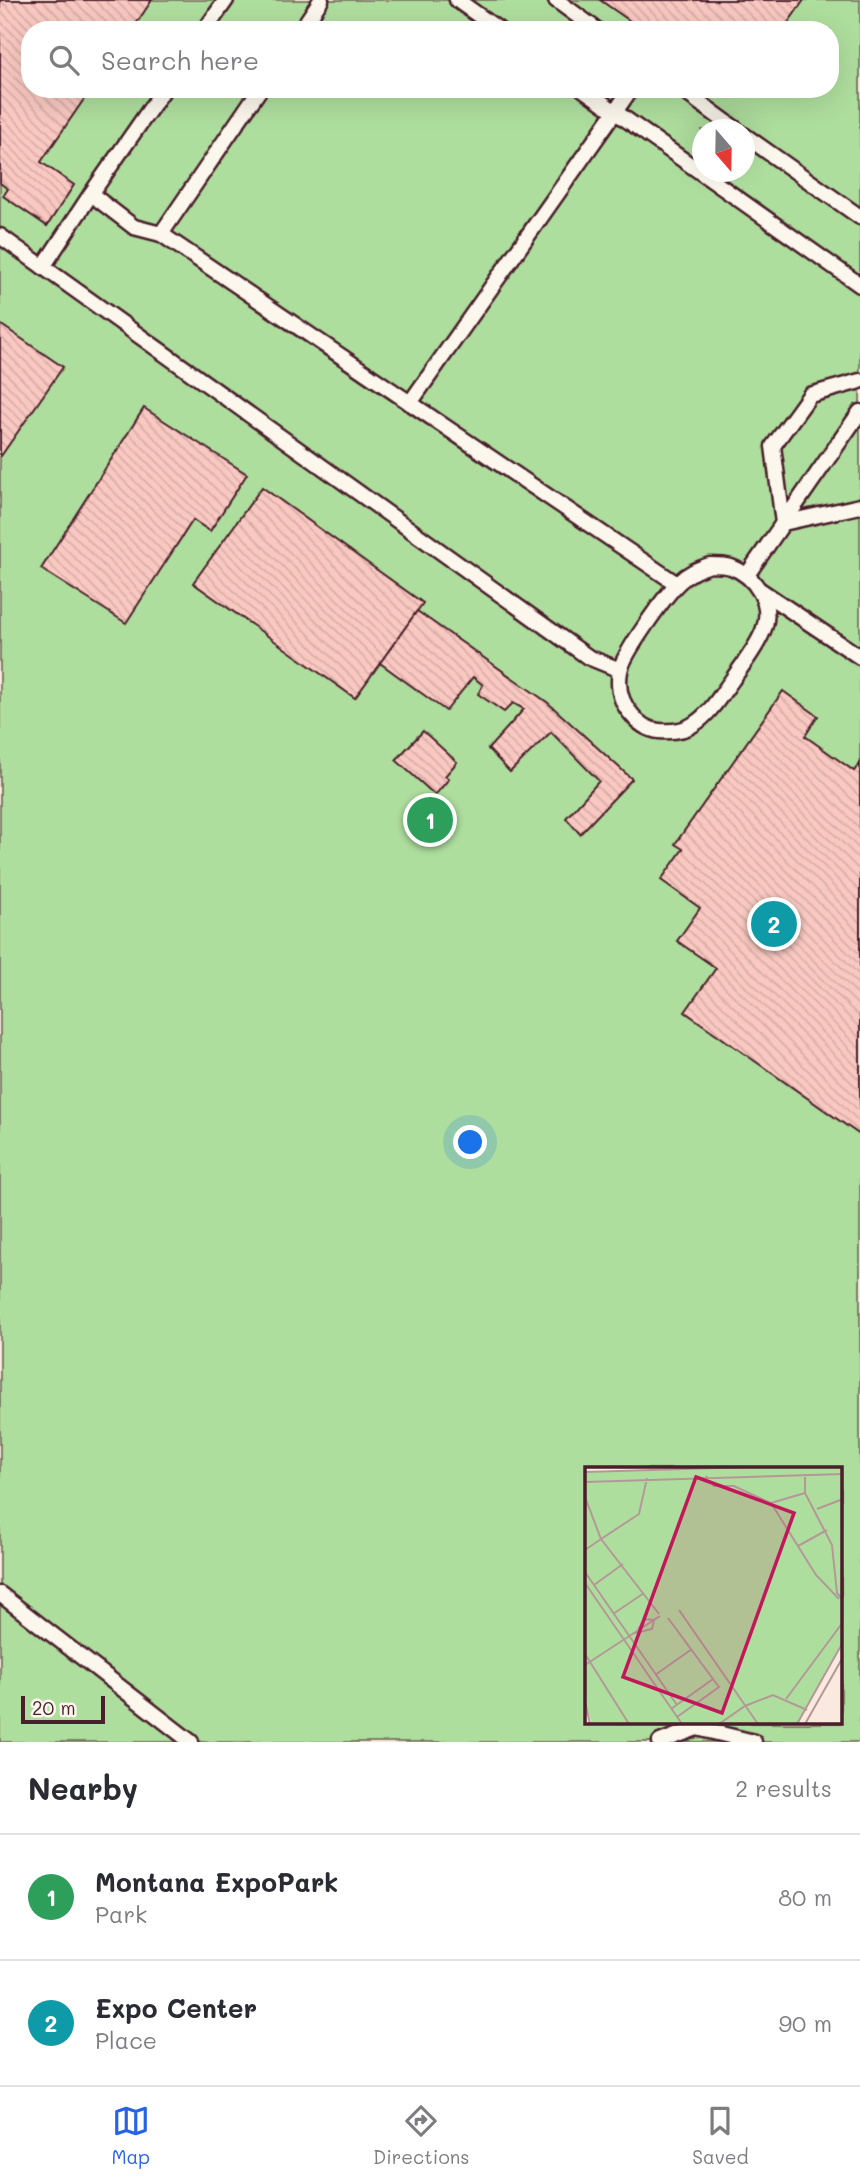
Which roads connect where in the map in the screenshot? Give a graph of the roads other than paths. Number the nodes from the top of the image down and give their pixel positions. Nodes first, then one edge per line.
1 (226, 0) edge
2 (321, 0) edge
3 (457, 0) edge
4 (556, 0) edge
5 (211, 21) edge
6 (307, 21) edge
7 (486, 21) edge
8 (585, 21) edge
9 (158, 98) edge
10 (254, 98) edge
11 (596, 98) edge
12 (624, 98) edge
13 (693, 98) edge
14 (615, 111) junction
15 (722, 119) edge
16 (755, 143) edge
17 (91, 194) junction
18 (860, 217) edge
19 (161, 234) junction
20 (0, 236) edge
21 (43, 267) junction
22 (860, 285) edge
23 (860, 381) edge
24 (410, 403) junction
25 (860, 412) edge
26 (860, 506) edge
27 (783, 523) junction
28 (747, 575) junction
29 (677, 584) junction
30 (760, 590) junction
31 (860, 657) edge
32 (620, 670) junction
33 (0, 1594) edge
34 (191, 1742) edge
35 (660, 1742) edge
36 (754, 1742) edge

1 - 5 lane
2 - 6 lane
3 - 7 lane
4 - 8 lane
9 - 17 lane
10 - 19 lane
11 - 14 lane
12 - 14 lane
13 - 15 lane
14 - 22 lane
14 - 24 lane
16 - 18 lane
17 - 19 lane
17 - 21 lane
19 - 24 lane
20 - 21 lane
21 - 32 lane
23 - 27 lane
24 - 29 lane
25 - 27 lane
26 - 27 lane
27 - 28 lane
28 - 29 lane
28 - 30 lane
29 - 32 lane
30 - 31 lane
30 - 32 lane
33 - 34 lane
35 - 36 lane

